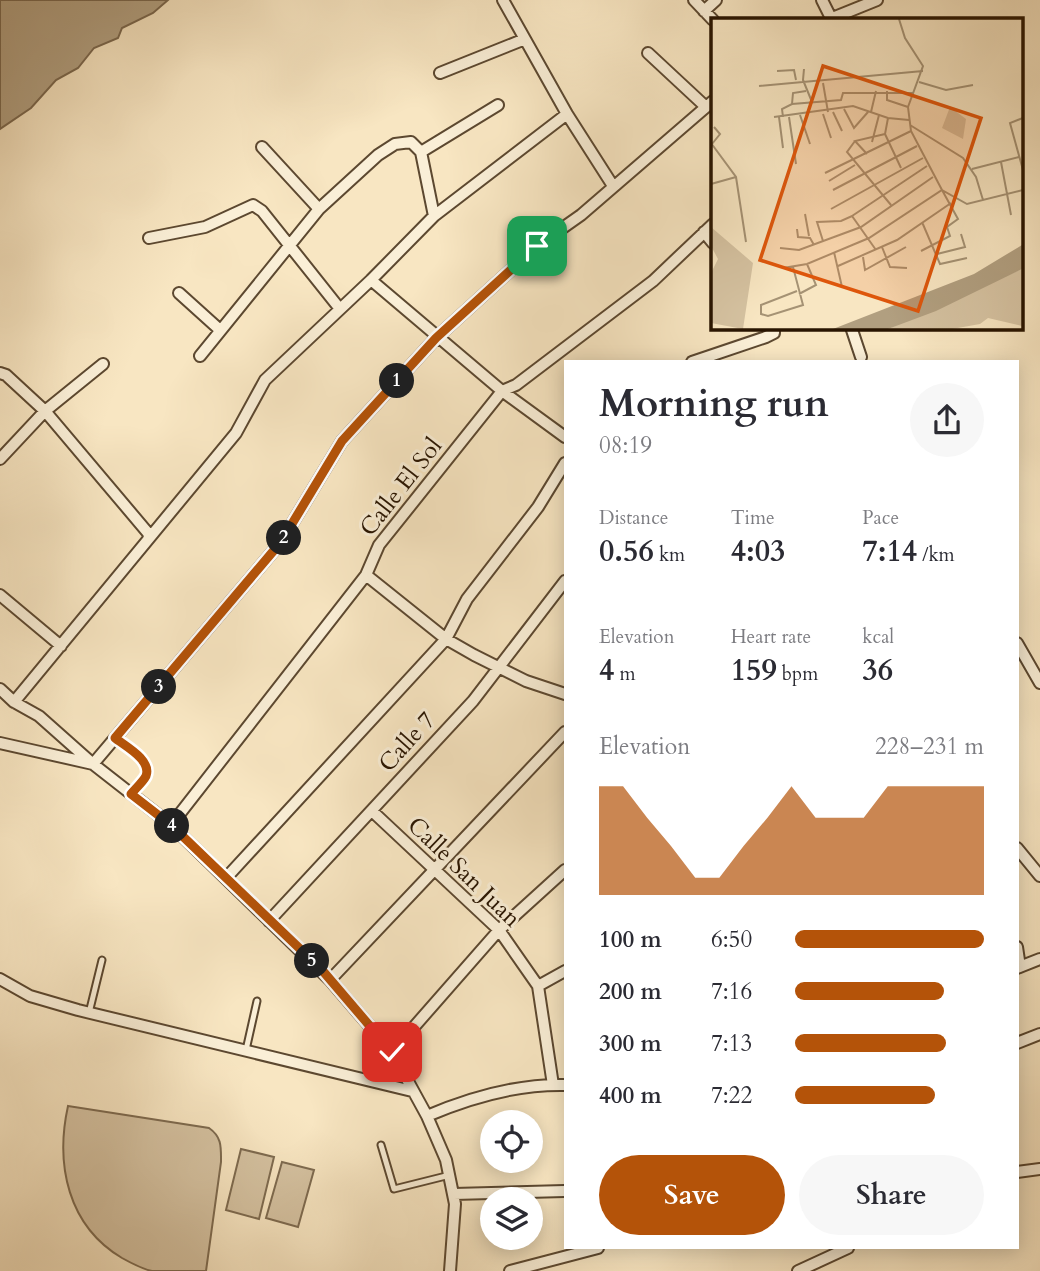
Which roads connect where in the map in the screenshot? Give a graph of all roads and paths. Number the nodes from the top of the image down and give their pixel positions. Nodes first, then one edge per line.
1 (503, 0) edge
2 (694, 0) edge
3 (716, 0) edge
4 (822, 0) edge
5 (877, 0) edge
6 (709, 16) edge
7 (831, 18) edge
8 (833, 18) edge
9 (525, 39) junction
10 (648, 53) dead end
11 (440, 73) dead end
12 (709, 104) edge
13 (498, 105) dead end
14 (567, 114) junction
15 (262, 147) dead end
16 (421, 152) junction
17 (612, 186) junction
18 (319, 209) junction
19 (434, 216) junction
20 (708, 228) edge
21 (149, 238) dead end
22 (288, 245) junction
23 (371, 280) junction
24 (179, 293) dead end
25 (340, 309) junction
26 (774, 329) edge
27 (852, 329) edge
28 (220, 330) junction
29 (436, 338) junction
30 (200, 356) dead end
31 (861, 358) dead end
32 (698, 360) edge
33 (103, 364) dead end
34 (0, 373) edge
35 (502, 391) junction
36 (46, 411) junction
37 (564, 436) edge
38 (0, 459) edge
39 (564, 465) edge
40 (149, 537) junction
41 (366, 575) junction
42 (564, 582) edge
43 (0, 595) edge
44 (446, 639) junction
45 (61, 646) junction
46 (1019, 646) edge
47 (498, 667) junction
48 (1040, 683) edge
49 (0, 689) edge
50 (564, 694) edge
51 (14, 702) junction
52 (564, 733) edge
53 (115, 738) junction
54 (0, 743) edge
55 (93, 764) junction
56 (131, 794) junction
57 (372, 811) junction
58 (171, 825) junction
59 (1019, 850) edge
60 (433, 870) junction
61 (564, 871) edge
62 (1040, 876) edge
63 (226, 878) junction
64 (269, 921) junction
65 (499, 930) junction
66 (1040, 959) edge
67 (102, 960) dead end
68 (1019, 967) edge
69 (564, 972) edge
70 (0, 979) edge
71 (330, 980) junction
72 (538, 986) junction
73 (257, 1001) dead end
74 (89, 1013) junction
75 (1039, 1037) edge
76 (1019, 1042) edge
77 (246, 1050) junction
78 (392, 1052) junction
79 (553, 1085) junction
80 (564, 1086) edge
81 (412, 1091) junction
82 (427, 1116) junction
83 (381, 1145) dead end
84 (1040, 1169) edge
85 (1019, 1172) edge
86 (450, 1175) junction
87 (564, 1191) edge
88 (454, 1194) junction
89 (594, 1249) edge
90 (846, 1249) edge
91 (450, 1271) edge
92 (510, 1271) edge
93 (798, 1271) edge

1 - 9 street
2 - 6 street
3 - 6 street
4 - 7 street
5 - 8 street
9 - 11 street
9 - 14 street
10 - 12 street
12 - 17 street
13 - 16 street
14 - 17 street
14 - 19 street
15 - 18 street
16 - 18 street
16 - 19 street
17 - 29 street
18 - 22 street
19 - 23 street
20 - 35 street, Calle El Sol
21 - 22 street
22 - 25 street
22 - 28 street
23 - 25 street
23 - 29 street
24 - 28 street
25 - 40 street
26 - 32 street
27 - 31 street
28 - 30 street
29 - 35 street
29 - 53 street
33 - 36 street
34 - 36 street
35 - 37 street
35 - 41 street, Calle El Sol
36 - 38 street
36 - 40 street
39 - 44 street
40 - 45 street
41 - 44 street
41 - 58 street, Calle El Sol
42 - 47 street, Calle 7
43 - 45 street
44 - 47 street
44 - 63 street
45 - 51 street
46 - 48 street
47 - 50 street
47 - 57 street, Calle 7
49 - 51 street
51 - 55 street
52 - 60 street
53 - 55 street
53 - 56 lane
54 - 55 street
55 - 56 street
56 - 58 street
57 - 60 street, Calle San Juan
57 - 64 street, Calle 7
58 - 63 street
59 - 62 street
60 - 65 street, Calle San Juan
60 - 71 street
61 - 65 street
63 - 64 street
64 - 71 street
65 - 72 street, Calle San Juan
65 - 78 street
66 - 68 street
67 - 74 lane
69 - 72 street
70 - 74 street
71 - 78 street
72 - 79 street, Calle San Juan
73 - 77 lane
74 - 77 street
75 - 76 street
77 - 81 street
78 - 81 street
79 - 80 street
79 - 82 street
81 - 82 street
82 - 86 street
83 - 86 lane
84 - 85 street
86 - 88 street
87 - 88 street
88 - 91 street
89 - 92 street
90 - 93 street

